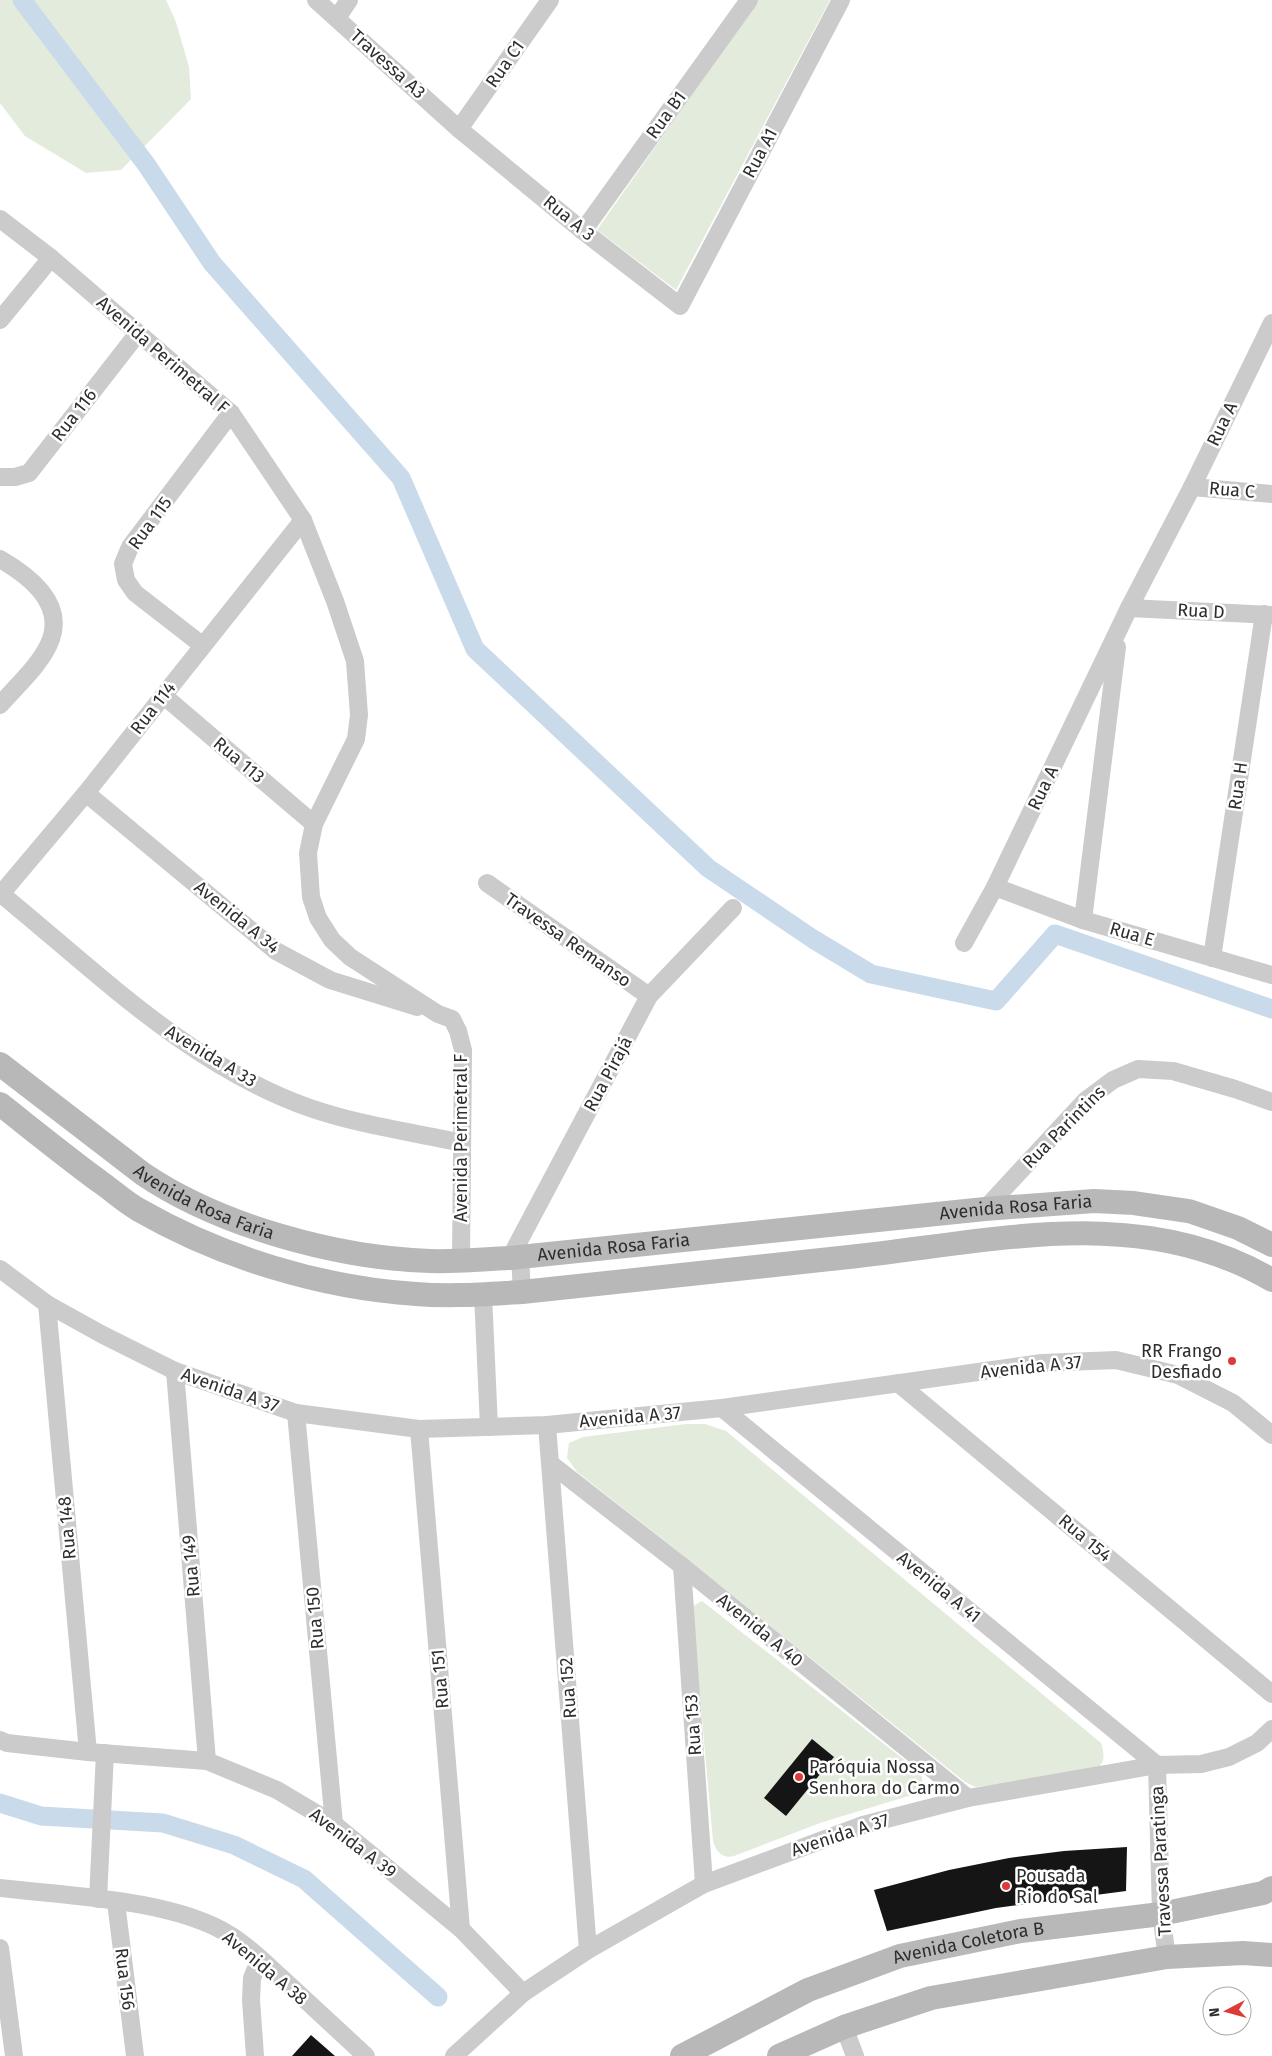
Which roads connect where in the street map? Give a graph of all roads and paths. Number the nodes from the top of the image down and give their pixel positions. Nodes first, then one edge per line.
1 (316, 0) edge
2 (349, 0) edge
3 (550, 0) edge
4 (749, 0) edge
5 (841, 0) edge
6 (337, 18) junction
7 (459, 129) junction
8 (0, 219) edge
9 (583, 230) junction
10 (51, 258) junction
11 (680, 306) joint
12 (0, 320) edge
13 (1272, 323) edge
14 (138, 333) junction
15 (231, 413) junction
16 (0, 477) edge
17 (1192, 487) junction
18 (1272, 494) edge
19 (303, 520) junction
20 (0, 559) edge
21 (1130, 608) junction
22 (1268, 615) edge
23 (1119, 632) junction
24 (202, 645) junction
25 (164, 696) junction
26 (0, 705) edge
27 (86, 793) junction
28 (314, 824) junction
29 (487, 883) dead end
30 (995, 887) junction
31 (0, 894) edge
32 (733, 908) dead end
33 (1083, 920) junction
34 (964, 943) dead end
35 (1212, 958) junction
36 (1272, 975) edge
37 (649, 996) junction
38 (438, 1014) junction
39 (0, 1064) edge
40 (1272, 1102) edge
41 (0, 1104) edge
42 (462, 1143) junction
43 (985, 1209) junction
44 (860, 1223) junction
45 (1272, 1245) edge
46 (864, 1255) junction
47 (515, 1257) junction
48 (461, 1260) junction
49 (0, 1269) edge
50 (1272, 1280) edge
51 (522, 1292) junction
52 (483, 1294) junction
53 (47, 1304) junction
54 (176, 1370) junction
55 (898, 1383) junction
56 (722, 1408) junction
57 (296, 1413) junction
58 (547, 1425) junction
59 (489, 1427) junction
60 (419, 1429) junction
61 (1272, 1435) edge
62 (551, 1464) junction
63 (682, 1566) junction
64 (1272, 1694) edge
65 (1272, 1729) edge
66 (0, 1740) edge
67 (96, 1752) junction
68 (208, 1761) junction
69 (1156, 1765) junction
70 (968, 1798) junction
71 (334, 1824) junction
72 (704, 1884) junction
73 (0, 1888) edge
74 (1272, 1888) edge
75 (98, 1900) junction
76 (116, 1902) junction
77 (1161, 1914) junction
78 (461, 1930) junction
79 (0, 1948) edge
80 (588, 1950) junction
81 (1272, 1955) edge
82 (1167, 1958) junction
83 (260, 1959) junction
84 (523, 1992) junction
85 (844, 2027) junction
86 (14, 2056) edge
87 (135, 2056) edge
88 (255, 2056) edge
89 (366, 2056) edge
90 (454, 2056) edge
91 (682, 2056) edge
92 (779, 2056) edge
93 (855, 2056) edge

1 - 6 street, Travessa A3
2 - 6 street
3 - 7 street, Rua C1
4 - 9 street, Rua B1
5 - 11 street, Rua A1
6 - 7 street, Travessa A3
7 - 9 street, Rua A 3
8 - 10 street, Avenida Perimetral F
9 - 11 street, Rua A 3
10 - 12 street
10 - 14 street, Avenida Perimetral F
13 - 17 street, Rua A
14 - 15 street, Avenida Perimetral F
14 - 16 street, Rua 116
15 - 19 street, Avenida Perimetral F
15 - 24 street, Rua 115
17 - 18 street, Rua C
17 - 21 street, Rua A
19 - 24 street, Rua 114
19 - 28 street, Avenida Perimetral F
20 - 26 street
21 - 22 street, Rua D
21 - 23 street, Rua A
22 - 35 street, Rua H
23 - 30 street, Rua A
23 - 33 street, Rua A
24 - 25 street, Rua 114
25 - 27 street, Rua 114
25 - 28 street, Rua 113
27 - 31 street, Rua 114
27 - 38 street, Avenida A 34
28 - 38 street, Avenida Perimetral F
29 - 37 street, Travessa Remanso
30 - 33 street, Rua E
30 - 34 street, Rua A
31 - 42 street, Avenida A 33
32 - 37 street, Rua Pirajá
33 - 35 street, Rua E
35 - 36 street, Rua E
37 - 47 street, Rua Pirajá
38 - 42 street, Avenida Perimetral F
39 - 48 street, Avenida Rosa Faria
40 - 43 street, Rua Parintins
41 - 52 street, Avenida Rosa Faria
42 - 48 street, Avenida Perimetral F
43 - 44 street, Avenida Rosa Faria
43 - 45 street, Avenida Rosa Faria
44 - 46 street
44 - 47 street, Avenida Rosa Faria
46 - 50 street, Avenida Rosa Faria
46 - 51 street, Avenida Rosa Faria
47 - 48 street, Avenida Rosa Faria
47 - 51 street
49 - 53 street, Avenida A 37
51 - 52 street, Avenida Rosa Faria
52 - 59 street
53 - 54 street, Avenida A 37
53 - 67 street, Rua 148
54 - 57 street, Avenida A 37
54 - 68 street, Rua 149
55 - 56 street, Avenida A 37
55 - 61 street, Avenida A 37
55 - 64 street, Rua 154
56 - 58 street, Avenida A 37
56 - 69 street, Avenida A 41
57 - 60 street, Avenida A 37
57 - 71 street, Rua 150
58 - 59 street, Avenida A 37
58 - 62 street, Rua 152
59 - 60 street, Avenida A 37
60 - 78 street, Rua 151
62 - 63 street, Avenida A 40
62 - 80 street, Rua 152
63 - 70 street, Avenida A 40
63 - 72 street, Rua 153
65 - 69 street, Avenida A 37
66 - 67 street, Avenida A 39
67 - 68 street, Avenida A 39
67 - 75 street, Rua 148
68 - 71 street, Avenida A 39
69 - 70 street, Avenida A 37
69 - 77 street, Travessa Paratinga
70 - 72 street, Avenida A 37
71 - 78 street, Avenida A 39
72 - 80 street, Avenida A 37
73 - 75 street, Avenida A 38
74 - 77 street, Avenida Coletora B
75 - 76 street, Avenida A 38
76 - 83 street, Avenida A 38
76 - 87 street, Rua 156
77 - 82 street, Travessa Paratinga
77 - 91 street, Avenida Coletora B
78 - 84 street, Avenida A 39
79 - 86 street
80 - 84 street, Avenida A 37
81 - 82 street
82 - 85 street
83 - 88 street
83 - 89 street, Avenida A 38
84 - 90 street, Avenida A 37
85 - 92 street
85 - 93 street

